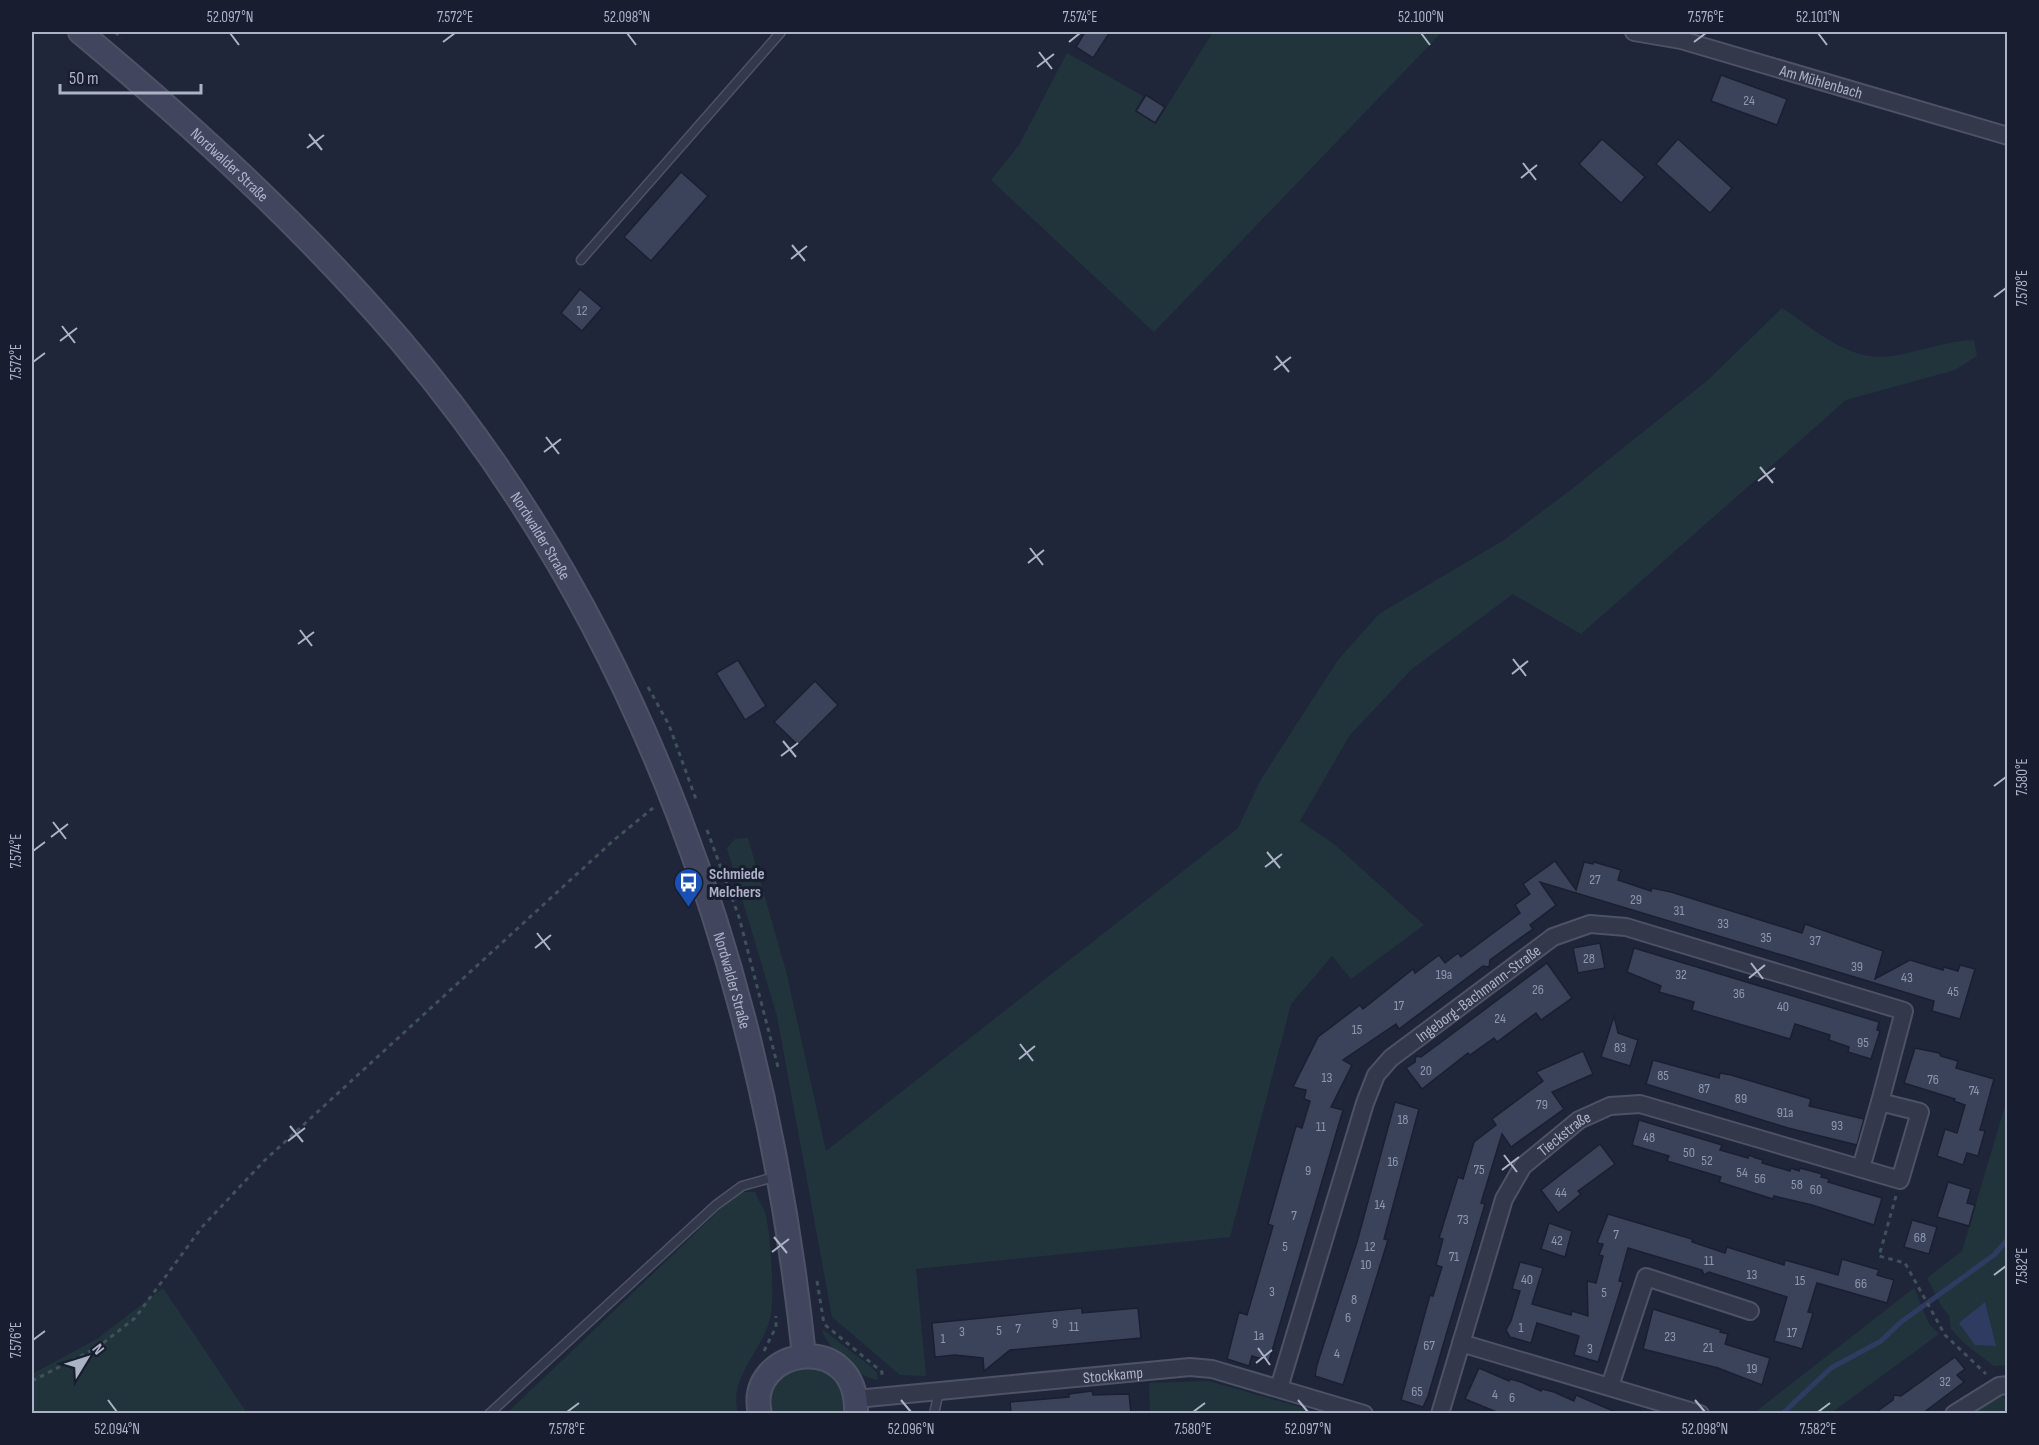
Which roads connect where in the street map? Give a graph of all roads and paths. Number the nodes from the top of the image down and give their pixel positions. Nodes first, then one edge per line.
1 (80, 32) edge
2 (781, 32) edge
3 (1634, 32) edge
4 (2007, 136) edge
5 (581, 260) dead end
6 (672, 794) junction
7 (1880, 1102) junction
8 (1861, 1168) junction
9 (778, 1176) junction
10 (1900, 1180) junction
11 (777, 1308) dead end
12 (1750, 1311) dead end
13 (1461, 1343) junction
14 (761, 1355) dead end
15 (804, 1355) junction
16 (32, 1381) edge
17 (1610, 1386) junction
18 (2003, 1386) edge
19 (1278, 1388) junction
20 (939, 1391) junction
21 (856, 1406) edge
22 (489, 1413) edge
23 (760, 1413) edge
24 (934, 1413) edge
25 (1364, 1413) edge
26 (1440, 1413) edge
27 (1700, 1413) edge
28 (1954, 1413) edge

1 - 6 main road, Nordwalder Straße
2 - 5 lane
3 - 4 street, Am Mühlenbach
6 - 9 main road, Nordwalder Straße
6 - 16 path
7 - 8 street
7 - 10 street
7 - 19 street, Ingeborg-Bachmann-Straße
8 - 10 street, Tieckstraße
8 - 13 street, Tieckstraße
9 - 15 main road, Nordwalder Straße
9 - 22 lane
10 - 18 path
11 - 14 path
12 - 17 street
13 - 17 street
13 - 26 street, Tieckstraße
15 - 21 main road
15 - 23 main road
17 - 27 street
18 - 28 street
19 - 20 street, Stockkamp
19 - 25 street, Stockkamp
20 - 21 street, Stockkamp
20 - 24 lane

